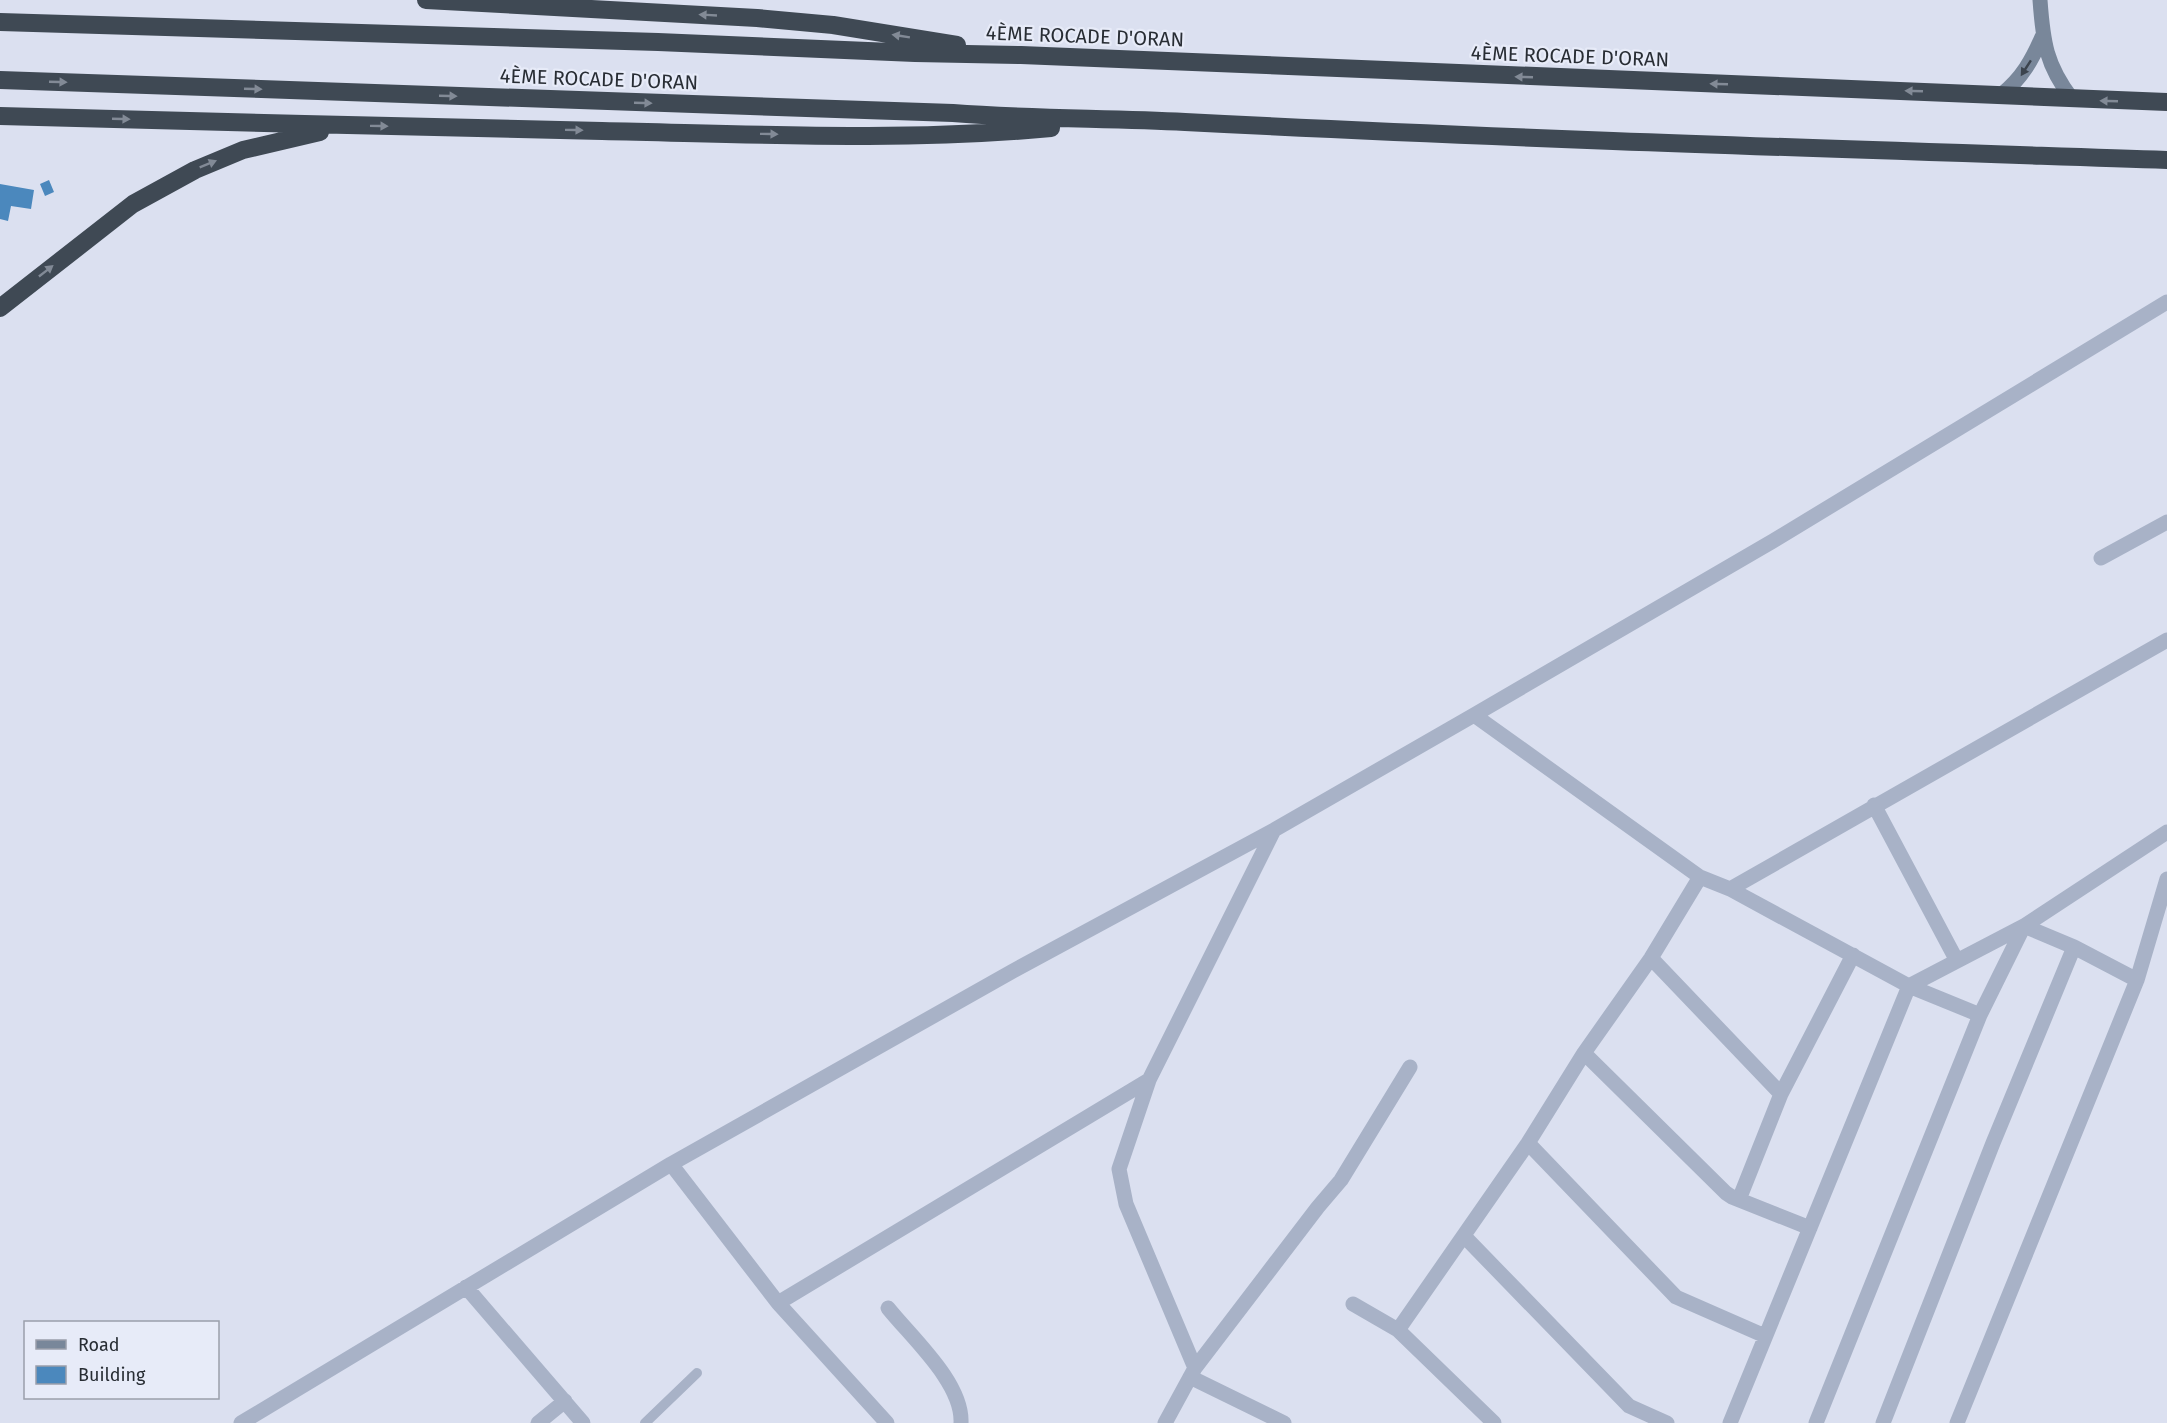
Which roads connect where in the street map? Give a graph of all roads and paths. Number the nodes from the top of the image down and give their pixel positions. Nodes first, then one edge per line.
1 (426, 0) edge
2 (2040, 0) edge
3 (0, 22) edge
4 (2042, 37) junction
5 (1021, 55) junction
6 (0, 80) edge
7 (2002, 94) junction
8 (2072, 99) junction
9 (2167, 102) edge
10 (0, 116) edge
11 (1144, 120) junction
12 (350, 125) junction
13 (2167, 160) edge
14 (2167, 302) edge
15 (0, 308) edge
16 (2167, 522) edge
17 (2101, 558) dead end
18 (2167, 640) edge
19 (1474, 715) junction
20 (1874, 805) junction
21 (1274, 830) junction
22 (2167, 832) edge
23 (1700, 877) junction
24 (2167, 879) edge
25 (1730, 889) junction
26 (2024, 926) junction
27 (2074, 947) junction
28 (1853, 955) junction
29 (1651, 958) junction
30 (1957, 961) junction
31 (2137, 980) junction
32 (1909, 986) junction
33 (1980, 1015) junction
34 (1584, 1053) junction
35 (1410, 1067) dead end
36 (1149, 1080) junction
37 (1780, 1094) junction
38 (1528, 1143) junction
39 (671, 1164) junction
40 (1738, 1199) junction
41 (1810, 1227) junction
42 (1464, 1236) junction
43 (466, 1287) junction
44 (778, 1303) junction
45 (1353, 1304) dead end
46 (888, 1308) dead end
47 (1398, 1330) junction
48 (1765, 1336) junction
49 (697, 1373) dead end
50 (1193, 1373) junction
51 (565, 1401) junction
52 (241, 1423) edge
53 (538, 1423) edge
54 (583, 1423) edge
55 (645, 1423) edge
56 (887, 1423) edge
57 (961, 1423) edge
58 (1165, 1423) edge
59 (1284, 1423) edge
60 (1494, 1423) edge
61 (1667, 1423) edge
62 (1730, 1423) edge
63 (1816, 1423) edge
64 (1882, 1423) edge
65 (1958, 1423) edge

5 -> 1 highway
2 - 4 street
3 - 5 highway, 4ÈME ROCADE D'ORAN
4 -> 7 street
4 - 8 street
7 -> 5 highway, 4ÈME ROCADE D'ORAN
6 -> 11 highway, 4ÈME ROCADE D'ORAN
7 - 8 highway, 4ÈME ROCADE D'ORAN
9 -> 8 highway, 4ÈME ROCADE D'ORAN
10 -> 12 highway
12 -> 11 highway
11 - 13 highway, 4ÈME ROCADE D'ORAN
15 -> 12 highway
14 - 19 street
16 - 17 street
18 - 20 street
19 - 21 street
19 - 23 street
20 - 25 street
20 - 30 street
21 - 36 street
21 - 39 street
22 - 26 street
23 - 25 street
23 - 29 street
24 - 31 street
25 - 28 street
26 - 27 street
26 - 30 street
26 - 33 street
27 - 31 street
27 - 64 street
28 - 32 street
28 - 37 street
29 - 34 street
29 - 37 street
30 - 32 street
31 - 65 street
32 - 33 street
32 - 41 street
33 - 63 street
34 - 38 street
34 - 40 street
35 - 50 street
36 - 44 street
36 - 50 street
37 - 40 street
38 - 42 street
38 - 48 street
39 - 43 street
39 - 44 street
40 - 41 street
41 - 48 street
42 - 47 street
42 - 61 street
43 - 51 street
43 - 52 street
44 - 56 street
45 - 47 street
46 - 57 street
47 - 60 street
48 - 62 street
49 - 55 lane
50 - 58 street
50 - 59 street
51 - 53 street
51 - 54 street

